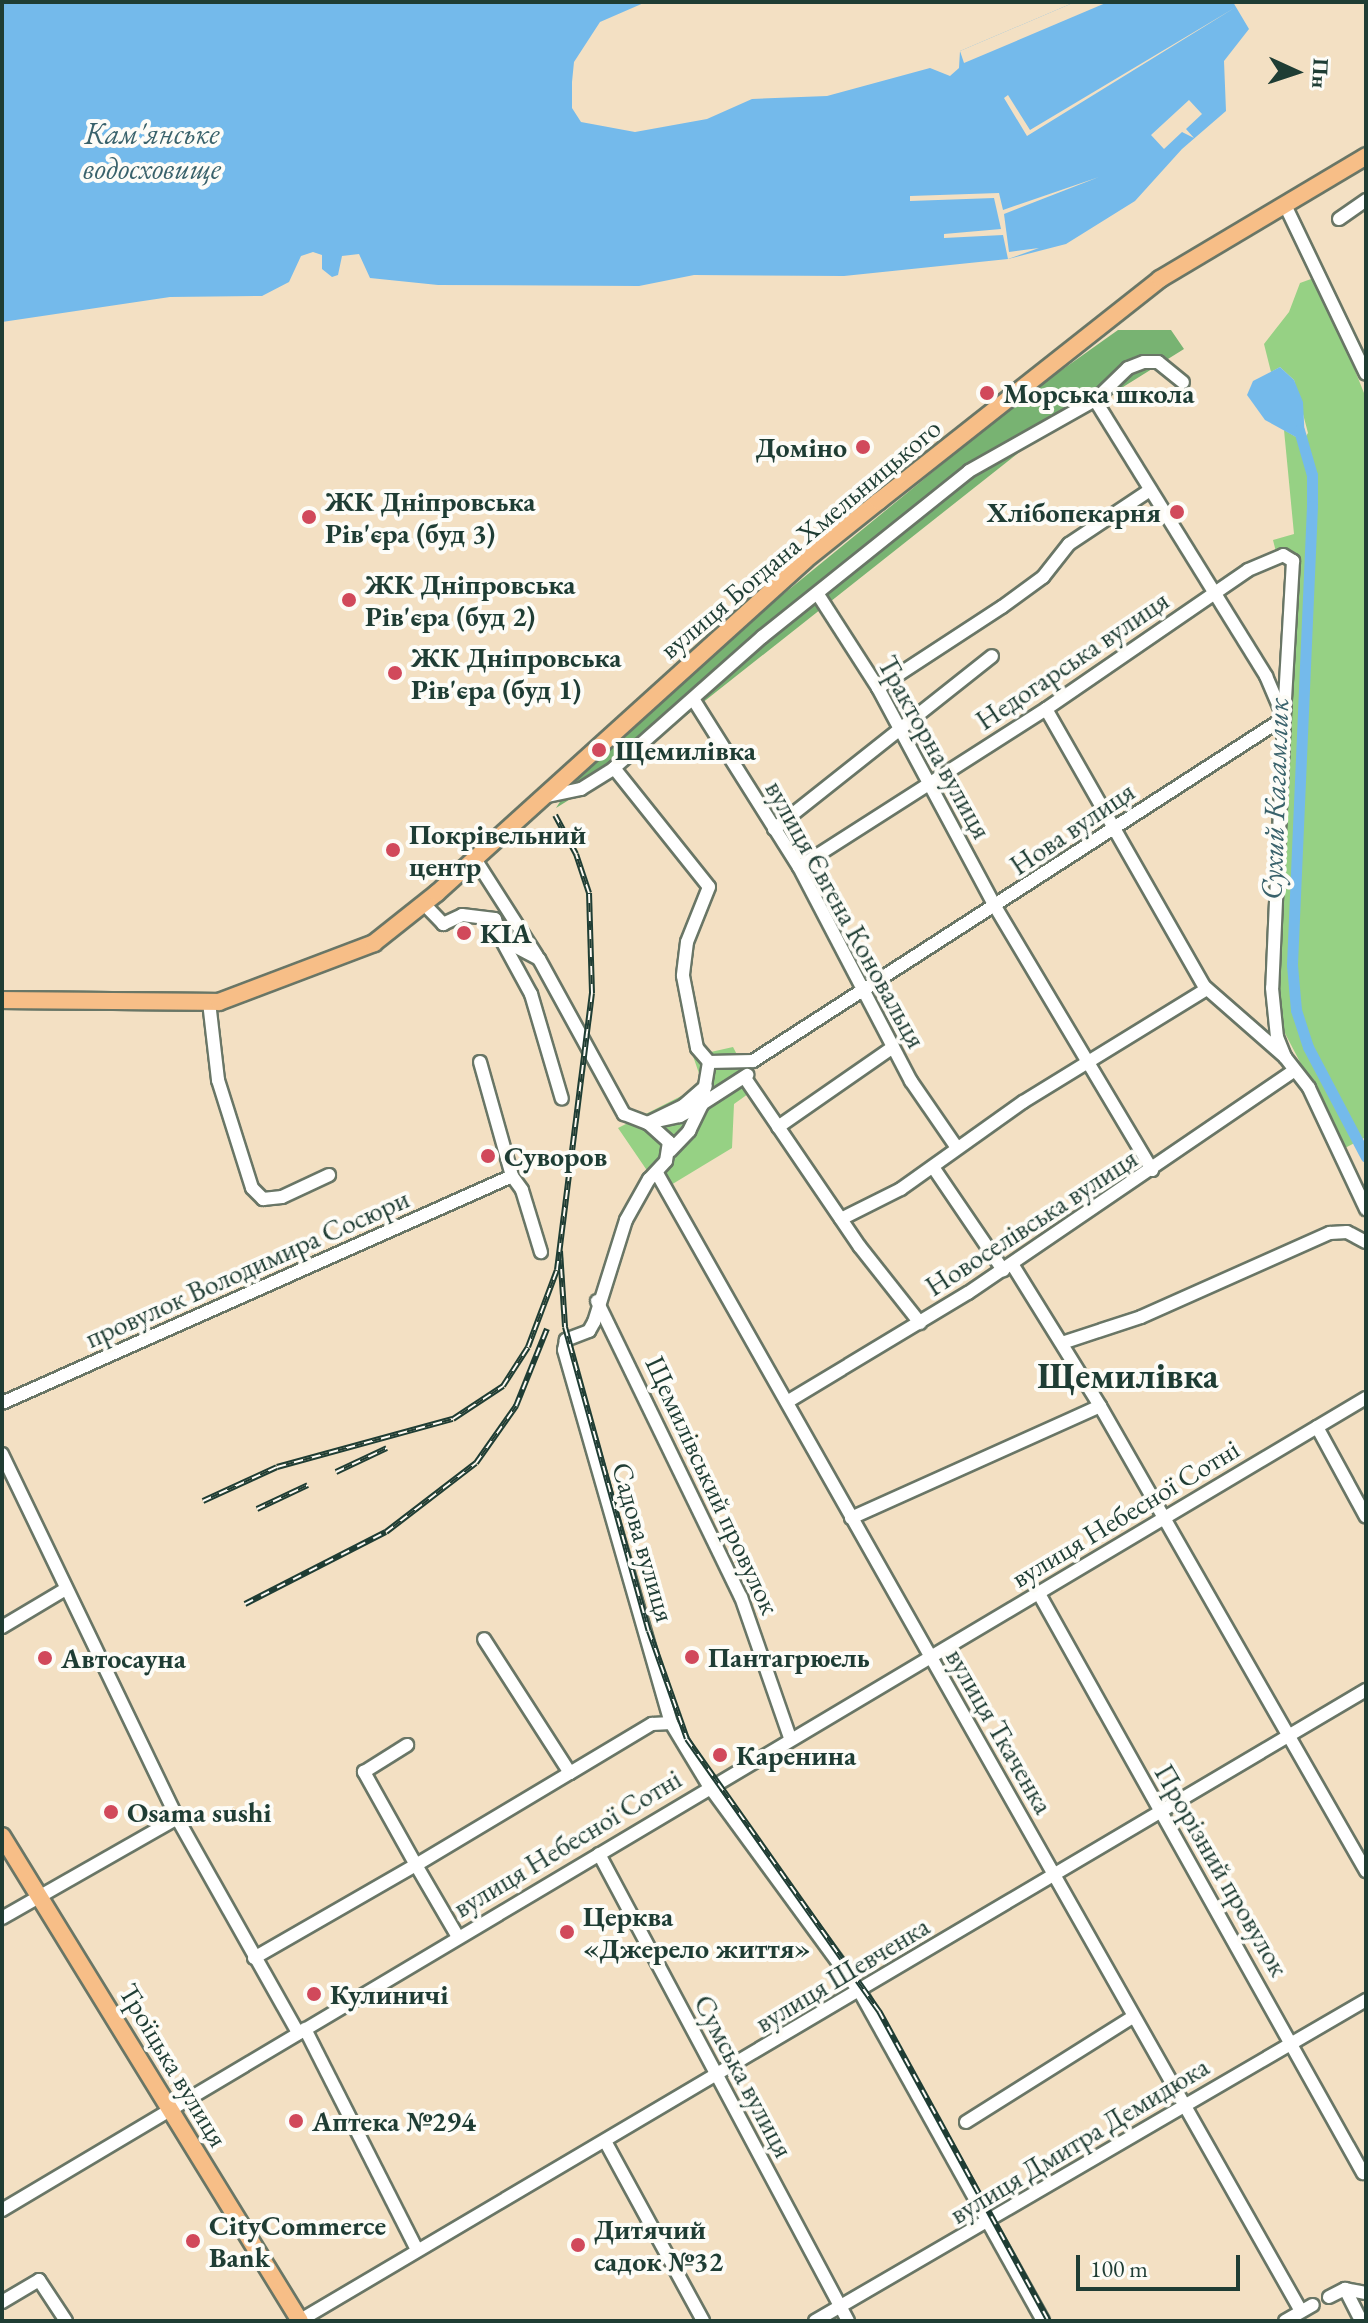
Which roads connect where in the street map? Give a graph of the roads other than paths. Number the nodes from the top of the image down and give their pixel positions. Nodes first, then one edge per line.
1 (1366, 156) edge
2 (1366, 200) edge
3 (1285, 205) junction
4 (1339, 219) dead end
5 (1366, 374) edge
6 (1183, 382) dead end
7 (1095, 400) junction
8 (1150, 490) junction
9 (1214, 594) junction
10 (819, 596) junction
11 (992, 656) dead end
12 (878, 688) junction
13 (695, 702) junction
14 (1046, 709) junction
15 (1284, 718) junction
16 (901, 731) junction
17 (614, 768) junction
18 (930, 784) junction
19 (543, 797) junction
20 (1113, 828) junction
21 (774, 829) junction
22 (475, 859) junction
23 (799, 867) junction
24 (424, 904) junction
25 (996, 908) junction
26 (495, 919) junction
27 (518, 923) junction
28 (501, 939) junction
29 (539, 959) junction
30 (1207, 989) junction
31 (863, 993) junction
32 (2, 1000) edge
33 (209, 1002) junction
34 (893, 1047) junction
35 (1285, 1057) junction
36 (753, 1061) junction
37 (480, 1062) dead end
38 (709, 1062) junction
39 (1087, 1065) junction
40 (1294, 1071) junction
41 (745, 1078) junction
42 (708, 1084) junction
43 (562, 1099) dead end
44 (702, 1104) junction
45 (648, 1123) junction
46 (778, 1127) junction
47 (957, 1148) junction
48 (670, 1151) junction
49 (933, 1167) junction
50 (1152, 1170) junction
51 (329, 1175) dead end
52 (658, 1175) junction
53 (512, 1176) junction
54 (1366, 1209) edge
55 (841, 1219) junction
56 (1366, 1242) edge
57 (541, 1252) dead end
58 (1007, 1267) junction
59 (597, 1301) junction
60 (920, 1323) junction
61 (1062, 1343) junction
62 (1366, 1398) edge
63 (787, 1402) junction
64 (2, 1403) edge
65 (1100, 1406) junction
66 (1317, 1427) junction
67 (2, 1454) edge
68 (1163, 1517) junction
69 (1366, 1517) edge
70 (851, 1518) junction
71 (64, 1590) junction
72 (1038, 1592) junction
73 (2, 1627) edge
74 (484, 1639) dead end
75 (930, 1656) junction
76 (1366, 1690) edge
77 (671, 1723) junction
78 (790, 1738) junction
79 (1288, 1738) junction
80 (407, 1745) dead end
81 (570, 1773) junction
82 (709, 1786) junction
83 (1162, 1813) junction
84 (177, 1818) junction
85 (2, 1836) edge
86 (599, 1854) junction
87 (416, 1865) junction
88 (1366, 1871) edge
89 (1054, 1875) junction
90 (40, 1895) junction
91 (2, 1918) edge
92 (458, 1937) junction
93 (254, 1958) junction
94 (860, 1992) junction
95 (1366, 2000) edge
96 (1133, 2017) junction
97 (301, 2031) junction
98 (1293, 2042) junction
99 (717, 2076) junction
100 (1183, 2105) junction
101 (170, 2110) junction
102 (966, 2122) dead end
103 (605, 2141) junction
104 (1363, 2173) dead end
105 (3, 2208) edge
106 (990, 2222) junction
107 (416, 2248) junction
108 (1345, 2289) junction
109 (1366, 2293) edge
110 (1329, 2297) dead end
111 (2, 2302) edge
112 (840, 2307) junction
113 (66, 2321) edge
114 (300, 2321) edge
115 (703, 2321) edge
116 (815, 2321) edge
117 (848, 2321) edge
118 (1043, 2321) edge
119 (1285, 2321) edge
120 (1361, 2321) edge

1 - 3 main road, вулиця Богдана Хмельницького
2 - 4 street
3 - 5 street
3 - 19 main road, вулиця Богдана Хмельницького
6 - 7 street
7 - 8 street
7 - 10 street
8 - 9 street
8 - 12 street
9 - 14 street, Недогарська вулиця
9 - 15 street
9 - 15 street, Недогарська вулиця
10 - 12 street, Тракторна вулиця
10 - 13 street
11 - 16 street
12 - 16 street, Тракторна вулиця
13 - 17 street
13 - 21 street, вулиця Євгена Коновальця
14 - 18 street, Недогарська вулиця
14 - 20 street
15 - 20 street, Нова вулиця
15 - 35 street
16 - 18 street, Тракторна вулиця
16 - 21 street
17 - 19 street
17 - 38 street
18 - 23 street, Недогарська вулиця
18 - 25 street, Тракторна вулиця
19 - 22 main road, вулиця Богдана Хмельницького
20 - 25 street, Нова вулиця
20 - 30 street
21 - 23 street, вулиця Євгена Коновальця
22 - 24 main road, вулиця Богдана Хмельницького
22 - 27 street
23 - 31 street, вулиця Євгена Коновальця
24 - 26 street
24 - 33 main road, вулиця Богдана Хмельницького
25 - 31 street, Нова вулиця
25 - 39 street, Тракторна вулиця
26 - 27 street
26 - 28 street
27 - 29 street
28 - 29 street
28 - 43 street
29 - 45 street
30 - 35 street
30 - 39 street
31 - 34 street, вулиця Євгена Коновальця
31 - 36 street, Нова вулиця
32 - 33 main road, вулиця Богдана Хмельницького
33 - 51 street
34 - 46 street
34 - 47 street, вулиця Євгена Коновальця
35 - 40 street
36 - 38 street
36 - 41 street
37 - 53 street
38 - 42 street
39 - 47 street
39 - 50 street, Тракторна вулиця
40 - 50 street, Новоселівська вулиця
40 - 54 street
41 - 44 street
41 - 46 street
42 - 44 street
42 - 45 street
44 - 45 street
44 - 48 street
45 - 48 street
46 - 55 street
47 - 49 street
48 - 52 street
49 - 55 street
49 - 58 street
50 - 58 street, Новоселівська вулиця
52 - 59 street
52 - 63 street, вулиця Ткаченка
53 - 57 street
53 - 64 street, провулок Володимира Сосюри
55 - 60 street
56 - 61 street
58 - 60 street, Новоселівська вулиця
58 - 61 street
59 - 77 street, Садова вулиця
59 - 78 street, Щемилівський провулок
60 - 63 street, Новоселівська вулиця
61 - 65 street
62 - 66 street, вулиця Небесної Сотні
63 - 70 street, вулиця Ткаченка
65 - 68 street
65 - 70 street
66 - 68 street, вулиця Небесної Сотні
66 - 69 street
67 - 71 street
68 - 72 street, вулиця Небесної Сотні
68 - 79 street
70 - 75 street, вулиця Ткаченка
71 - 73 street
71 - 84 street
72 - 75 street, вулиця Небесної Сотні
72 - 83 street, Прорізний провулок
74 - 81 street
75 - 78 street, вулиця Небесної Сотні
75 - 89 street, вулиця Ткаченка
76 - 79 street, вулиця Шевченка
77 - 81 street
77 - 82 street, Садова вулиця
78 - 82 street, вулиця Небесної Сотні
79 - 83 street, вулиця Шевченка
79 - 88 street
80 - 87 street
81 - 87 street
82 - 86 street, вулиця Небесної Сотні
82 - 94 street, Садова вулиця
83 - 89 street, вулиця Шевченка
83 - 98 street, Прорізний провулок
84 - 90 street
84 - 93 street
85 - 90 main road, Троїцька вулиця
86 - 92 street, вулиця Небесної Сотні
86 - 99 street, Сумська вулиця
87 - 92 street
87 - 93 street
89 - 94 street, вулиця Шевченка
89 - 96 street, вулиця Ткаченка
90 - 91 street
90 - 101 main road, Троїцька вулиця
92 - 97 street, вулиця Небесної Сотні
93 - 97 street
94 - 99 street, вулиця Шевченка
94 - 106 street, Садова вулиця
95 - 98 street, вулиця Дмитра Демидюка
96 - 100 street, вулиця Ткаченка
96 - 102 street
97 - 101 street, вулиця Небесної Сотні
97 - 107 street
98 - 100 street, вулиця Дмитра Демидюка
98 - 104 street, Прорізний провулок
99 - 103 street, вулиця Шевченка
99 - 112 street, Сумська вулиця
100 - 106 street, вулиця Дмитра Демидюка
100 - 119 street, вулиця Ткаченка
101 - 105 street, вулиця Небесної Сотні
101 - 114 main road, Троїцька вулиця
103 - 107 street, вулиця Шевченка
103 - 115 street
106 - 112 street, вулиця Дмитра Демидюка
106 - 118 street, Садова вулиця
107 - 114 street, вулиця Шевченка
108 - 109 street
108 - 110 street
108 - 120 street
111 - 113 street
112 - 116 street, вулиця Дмитра Демидюка
112 - 117 street, Сумська вулиця

